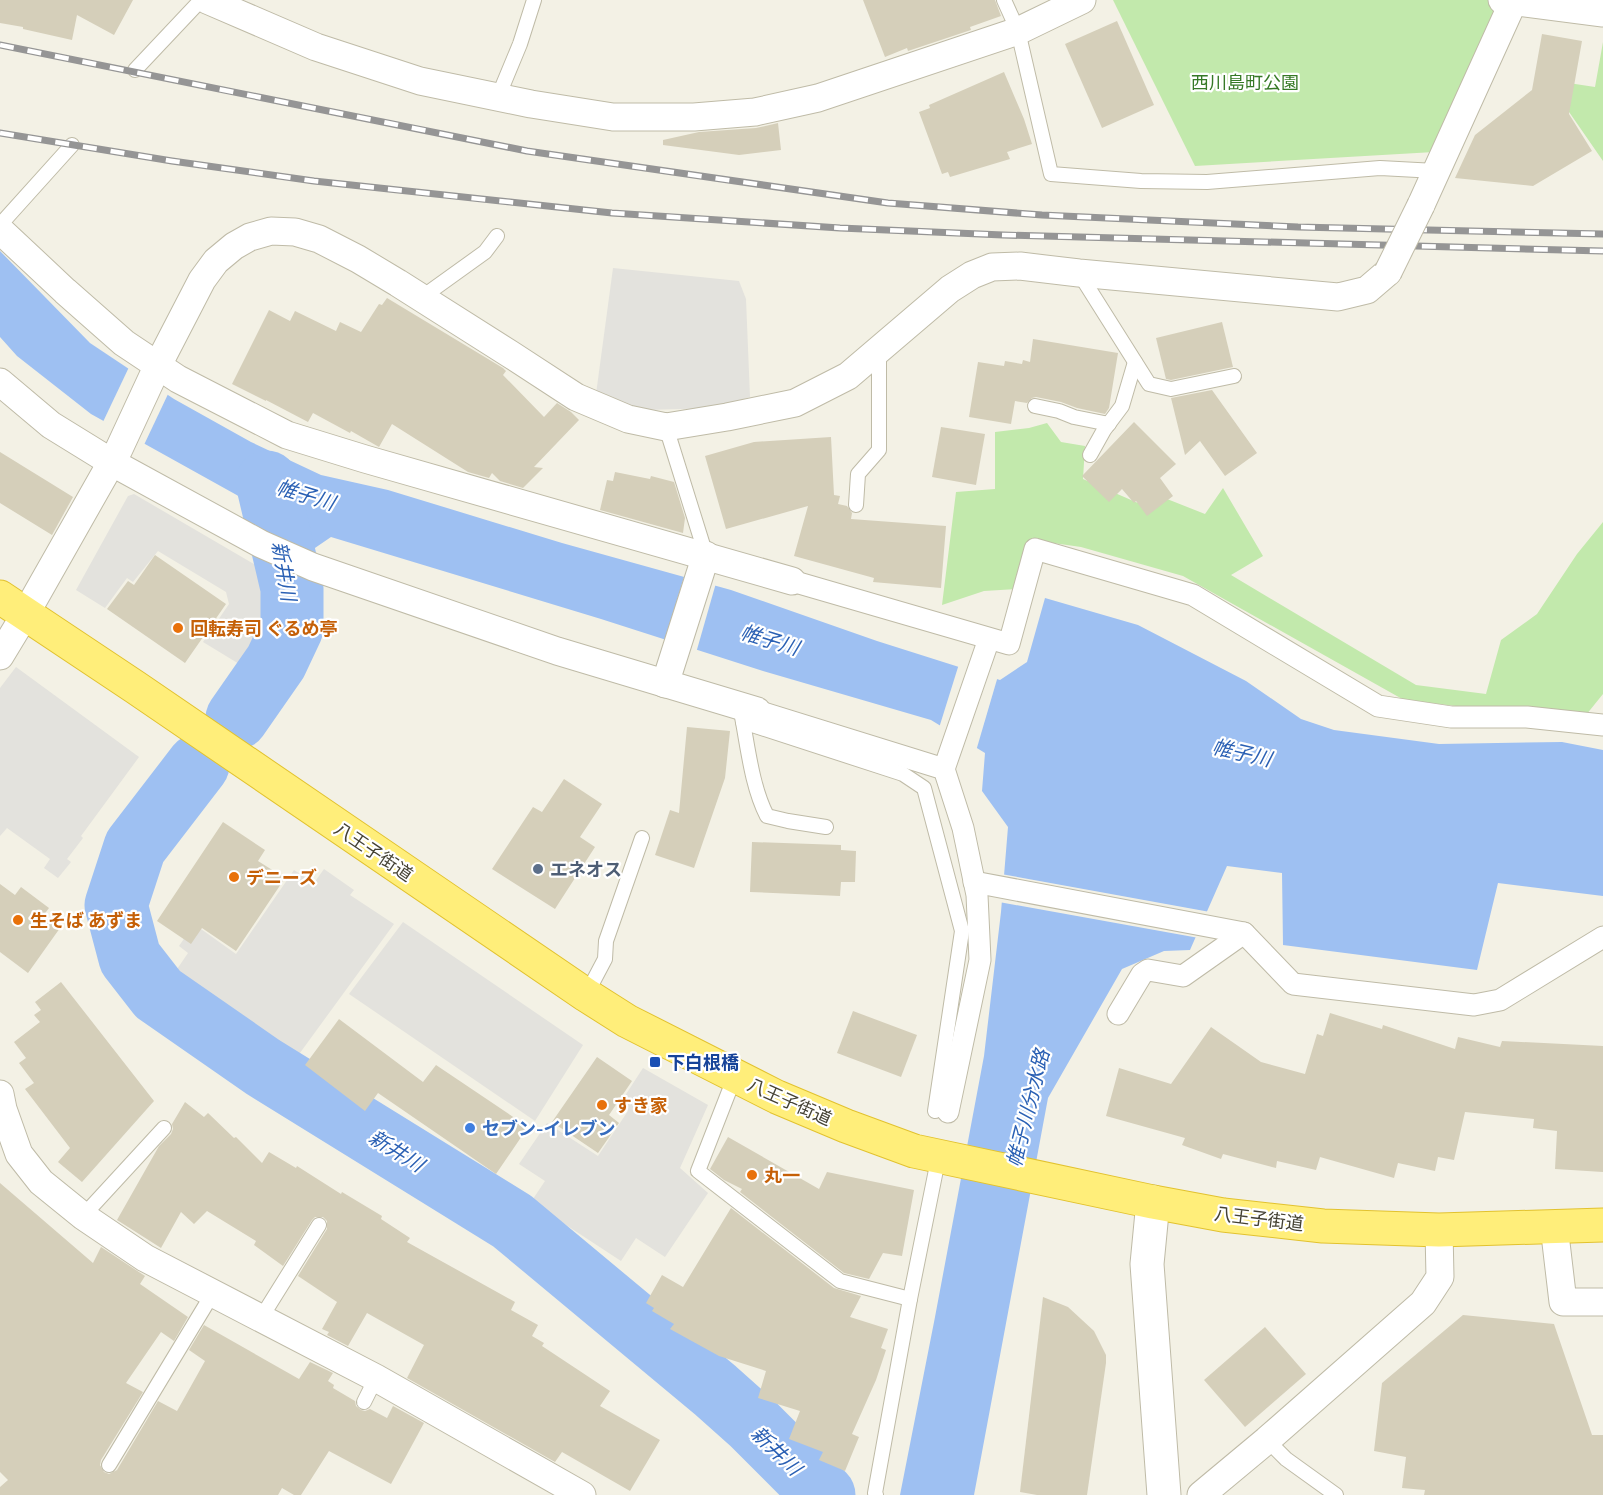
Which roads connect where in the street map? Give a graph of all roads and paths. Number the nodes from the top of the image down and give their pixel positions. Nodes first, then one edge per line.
1 (201, 0) edge
2 (207, 0) edge
3 (534, 0) edge
4 (1004, 0) edge
5 (1082, 0) edge
6 (1509, 1) edge
7 (1603, 13) edge
8 (1018, 31) junction
9 (135, 70) dead end
10 (498, 97) junction
11 (72, 145) dead end
12 (1436, 171) junction
13 (0, 225) edge
14 (0, 230) edge
15 (497, 236) dead end
16 (1079, 273) junction
17 (421, 298) junction
18 (879, 350) junction
19 (1135, 362) junction
20 (156, 369) junction
21 (1234, 376) dead end
22 (0, 382) edge
23 (1035, 406) dead end
24 (1109, 424) junction
25 (666, 427) junction
26 (1090, 455) dead end
27 (115, 456) junction
28 (856, 505) dead end
29 (703, 564) junction
30 (792, 581) joint
31 (13, 605) edge
32 (987, 646) junction
33 (0, 656) edge
34 (667, 677) junction
35 (747, 713) junction
36 (1603, 725) edge
37 (946, 765) junction
38 (826, 827) dead end
39 (642, 838) dead end
40 (982, 883) junction
41 (1244, 933) junction
42 (1603, 938) edge
43 (585, 996) junction
44 (1118, 1014) dead end
45 (735, 1076) junction
46 (0, 1094) edge
47 (942, 1111) joint
48 (164, 1128) dead end
49 (950, 1158) junction
50 (1153, 1202) junction
51 (83, 1216) junction
52 (1603, 1225) edge
53 (319, 1226) dead end
54 (1554, 1226) junction
55 (1439, 1230) junction
56 (213, 1293) junction
57 (910, 1299) junction
58 (1602, 1306) edge
59 (261, 1318) junction
60 (376, 1378) junction
61 (364, 1402) dead end
62 (1267, 1440) junction
63 (109, 1465) dead end
64 (582, 1495) edge
65 (876, 1495) edge
66 (1164, 1495) edge
67 (1201, 1495) edge
68 (1336, 1495) edge

1 - 9 lane
2 - 10 street
3 - 10 lane
4 - 8 lane
5 - 8 street
6 - 7 street
6 - 12 street
8 - 10 street
8 - 12 lane
11 - 13 lane
12 - 16 street, bridge
14 - 20 street
15 - 17 lane
16 - 18 street
16 - 19 lane
17 - 20 street
17 - 25 street
18 - 25 street
18 - 28 lane
19 - 21 lane
19 - 24 lane
20 - 27 street
20 - 29 street
22 - 27 street
23 - 24 lane
24 - 26 lane
25 - 29 lane
27 - 31 street
27 - 34 street
29 - 30 street
29 - 34 street
30 - 32 street
31 - 33 street
31 - 43 highway, 八王子街道
32 - 36 street
32 - 37 street
34 - 35 street
35 - 37 street
35 - 38 lane
35 - 47 lane
37 - 40 street
39 - 43 lane
40 - 41 street
40 - 47 street
41 - 42 street
41 - 44 street
43 - 45 highway, 八王子街道
45 - 49 highway, 八王子街道
45 - 57 lane
46 - 51 street
48 - 51 lane
49 - 50 highway, 八王子街道
49 - 57 lane
50 - 55 highway, 八王子街道
50 - 66 street
51 - 56 street
52 - 54 highway, 八王子街道
53 - 59 lane
54 - 55 highway, 八王子街道
54 - 58 street
55 - 62 street
56 - 59 street
56 - 63 lane
57 - 65 lane
59 - 60 street
60 - 61 lane
60 - 64 street
62 - 67 street
62 - 68 lane

